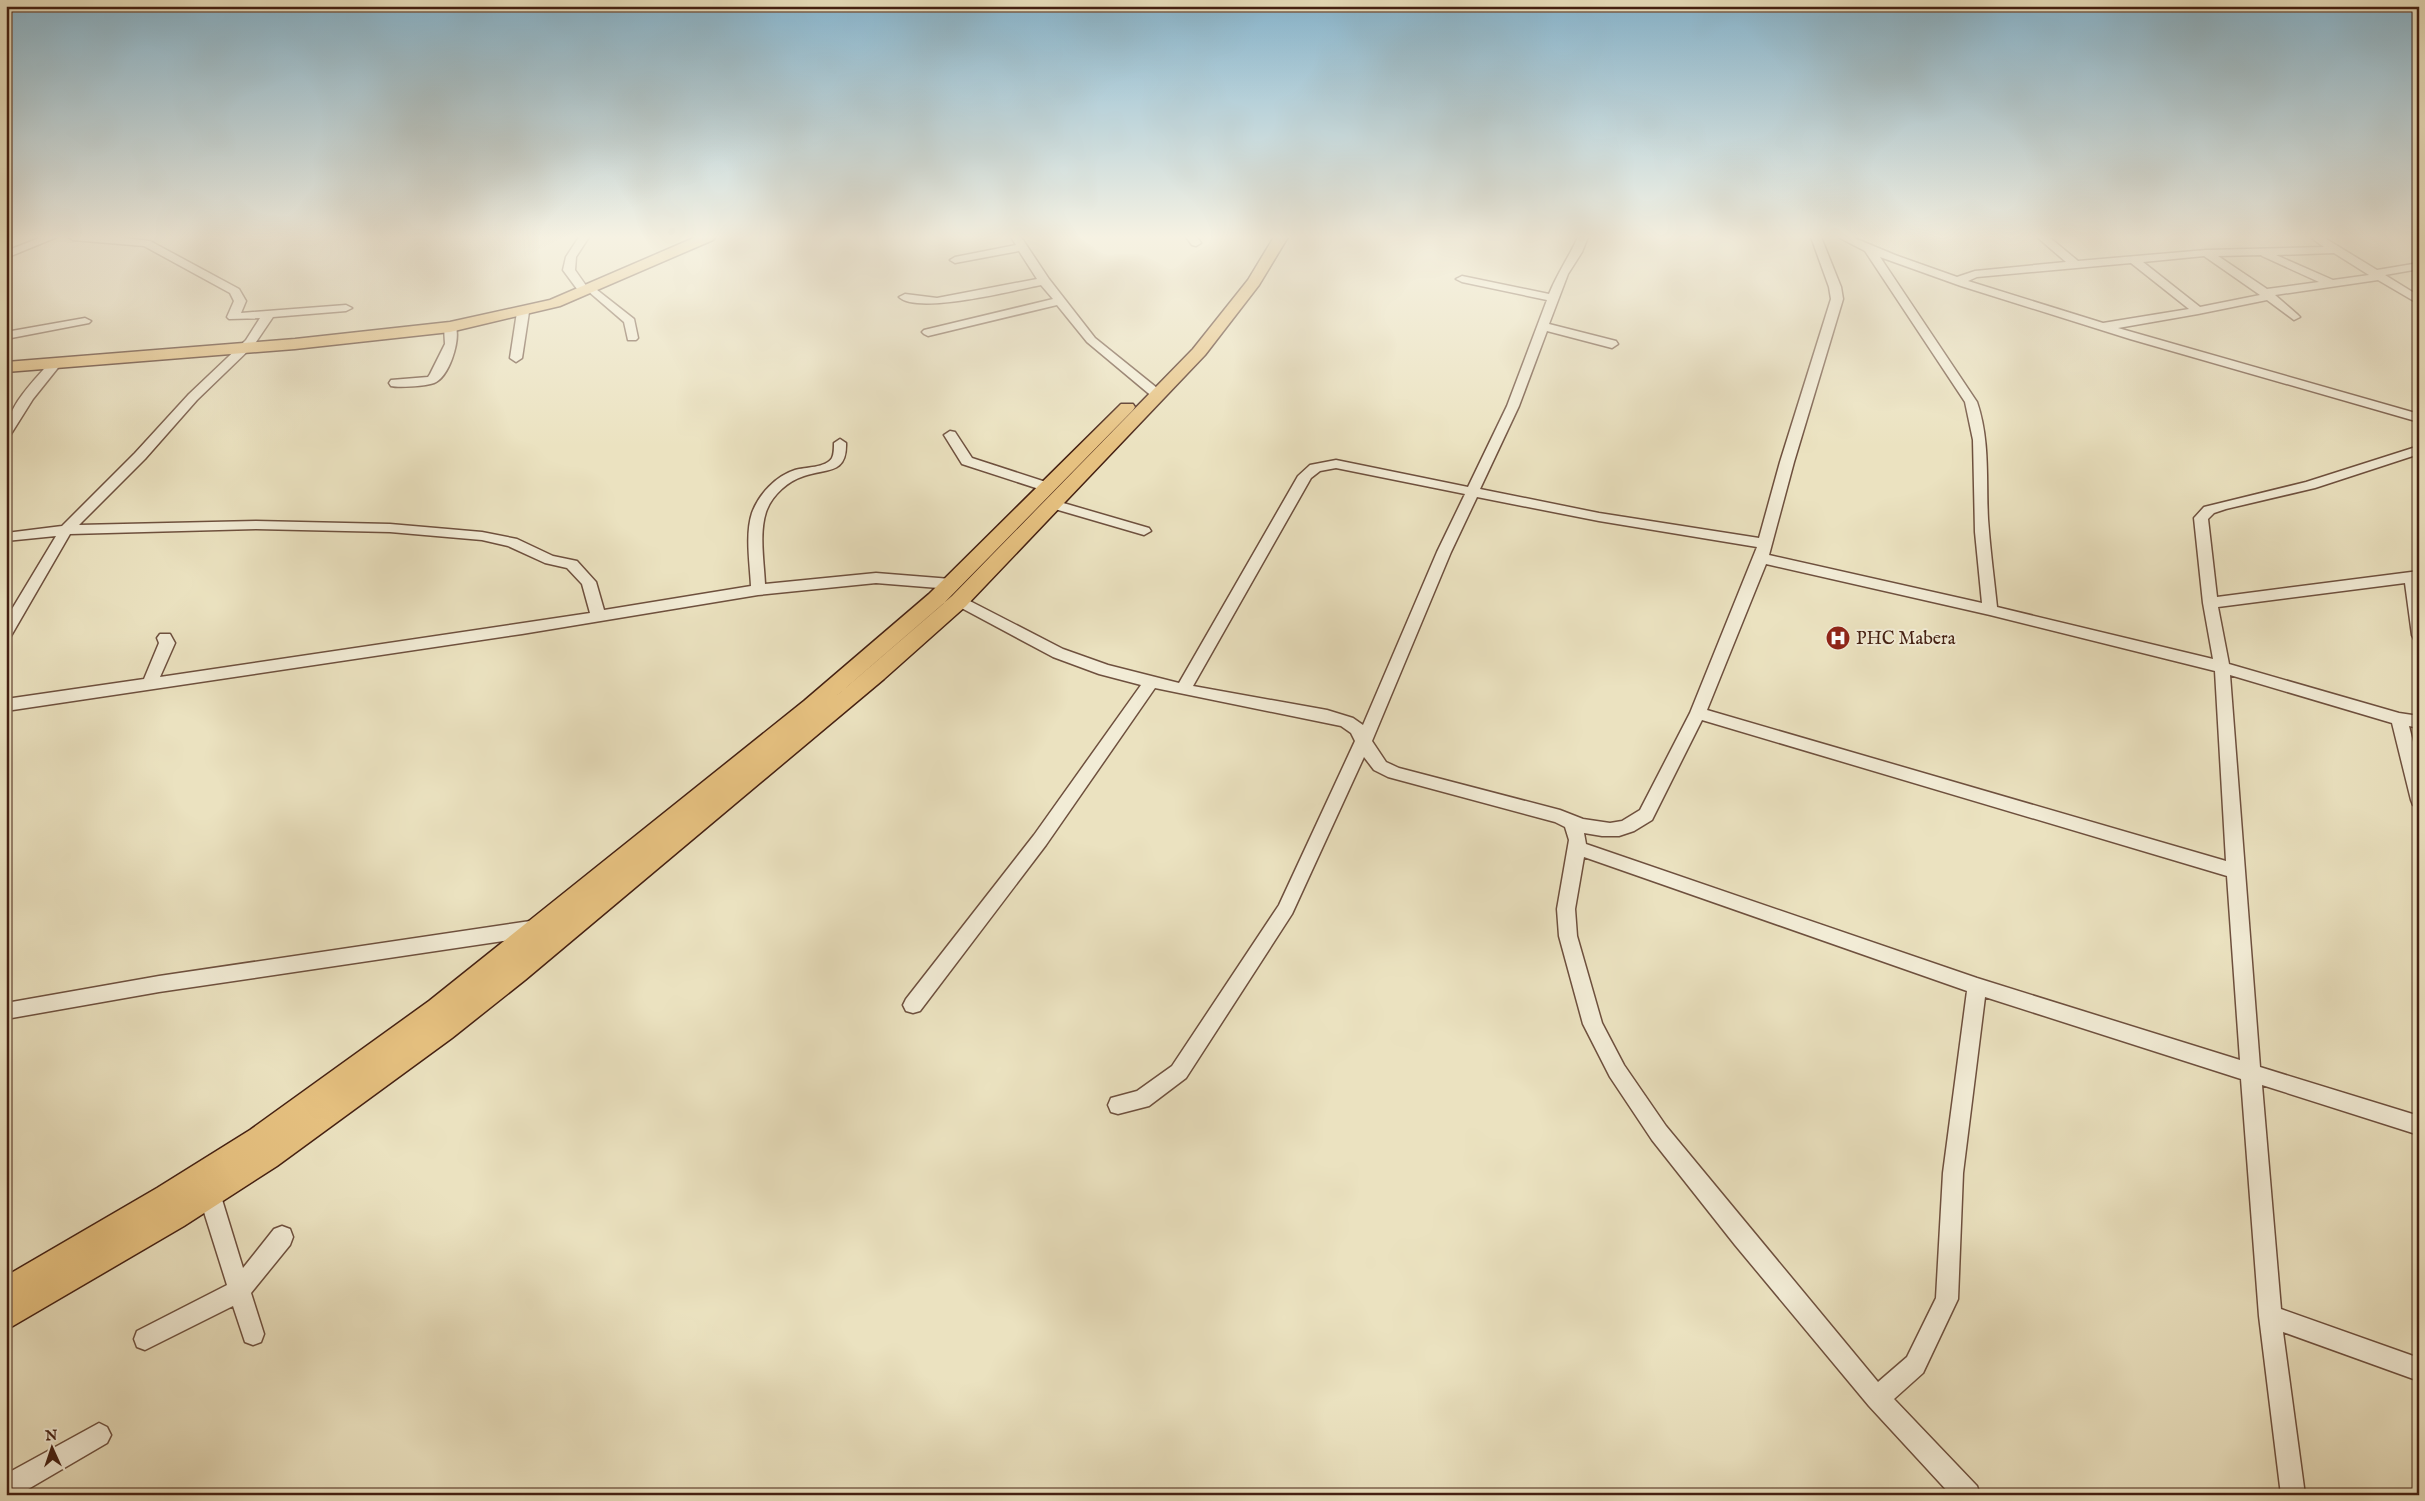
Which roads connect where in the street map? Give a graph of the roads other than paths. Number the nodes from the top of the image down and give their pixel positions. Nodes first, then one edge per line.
1 (237, 307) edge
2 (519, 307) edge
3 (541, 307) edge
4 (612, 307) edge
5 (1035, 307) edge
6 (1065, 307) edge
7 (1219, 307) edge
8 (1234, 307) edge
9 (1549, 307) edge
10 (1835, 307) edge
11 (1908, 307) edge
12 (2039, 307) edge
13 (2193, 307) edge
14 (2215, 307) edge
15 (2282, 307) edge
16 (346, 308) dead end
17 (2198, 311) junction
18 (523, 312) junction
19 (269, 314) junction
20 (2294, 317) dead end
21 (85, 321) dead end
22 (450, 326) junction
23 (1543, 326) junction
24 (2101, 327) junction
25 (928, 332) dead end
26 (6, 336) edge
27 (632, 338) dead end
28 (1612, 344) dead end
29 (245, 346) junction
30 (516, 358) dead end
31 (6, 362) edge
32 (55, 364) junction
33 (6, 367) edge
34 (395, 383) dead end
35 (1152, 391) junction
36 (2419, 418) edge
37 (6, 432) edge
38 (950, 435) dead end
39 (840, 443) dead end
40 (2419, 450) edge
41 (1471, 493) junction
42 (1050, 495) junction
43 (66, 530) junction
44 (1144, 531) dead end
45 (6, 537) edge
46 (1763, 551) junction
47 (2415, 576) edge
48 (758, 590) junction
49 (955, 593) junction
50 (2210, 603) junction
51 (1990, 610) junction
52 (598, 615) junction
53 (6, 632) edge
54 (2419, 635) edge
55 (165, 638) dead end
56 (2222, 666) junction
57 (150, 683) junction
58 (1150, 683) junction
59 (1183, 690) junction
60 (6, 705) edge
61 (1698, 712) junction
62 (2399, 719) junction
63 (2419, 722) edge
64 (1364, 740) junction
65 (2419, 800) edge
66 (1572, 823) junction
67 (1577, 848) junction
68 (2235, 871) junction
69 (537, 928) junction
70 (1977, 986) junction
71 (913, 1005) dead end
72 (6, 1012) edge
73 (2251, 1075) junction
74 (1118, 1105) dead end
75 (2419, 1126) edge
76 (209, 1193) junction
77 (282, 1237) dead end
78 (239, 1291) junction
79 (6, 1292) edge
80 (6, 1316) edge
81 (2270, 1316) junction
82 (253, 1334) dead end
83 (145, 1339) dead end
84 (2419, 1370) edge
85 (1877, 1398) junction
86 (99, 1435) dead end
87 (6, 1488) edge
88 (1968, 1495) edge
89 (2293, 1495) edge

1 - 19 street
2 - 29 main road
3 - 18 main road
4 - 27 street
5 - 25 street
6 - 35 street
7 - 35 main road
8 - 35 main road
9 - 23 street
10 - 46 street
11 - 51 street
12 - 24 street
13 - 17 street
14 - 17 street
15 - 20 street
16 - 19 street
17 - 24 street
18 - 22 main road
18 - 30 street
19 - 29 street
21 - 26 street
22 - 29 main road
22 - 34 street
23 - 28 street
23 - 41 street
24 - 36 street
29 - 31 main road
29 - 32 main road
29 - 43 street
32 - 33 main road
32 - 37 street
35 - 42 main road
38 - 42 street
39 - 48 street
40 - 50 street
41 - 46 street
41 - 59 street
41 - 64 street
42 - 44 street
42 - 49 main road
43 - 45 street
43 - 52 street
43 - 53 street
46 - 51 street
46 - 61 street
47 - 50 street
47 - 54 street
48 - 49 street
48 - 52 street
49 - 58 street
49 - 69 main road
49 - 76 main road
50 - 56 street
51 - 56 street
52 - 57 street
55 - 57 street
56 - 62 street
56 - 68 street
57 - 60 street
58 - 59 street
58 - 71 street
59 - 64 street
61 - 66 street
61 - 68 street
62 - 63 street
62 - 65 street
64 - 66 street
64 - 74 street
66 - 67 street
67 - 70 street
67 - 85 street
68 - 73 street
69 - 72 street
69 - 79 main road
70 - 73 street
70 - 85 street
73 - 75 street
73 - 81 street
76 - 78 street
76 - 80 main road
77 - 78 street
78 - 82 street
78 - 83 street
81 - 84 street
81 - 89 street
85 - 88 street
86 - 87 street

